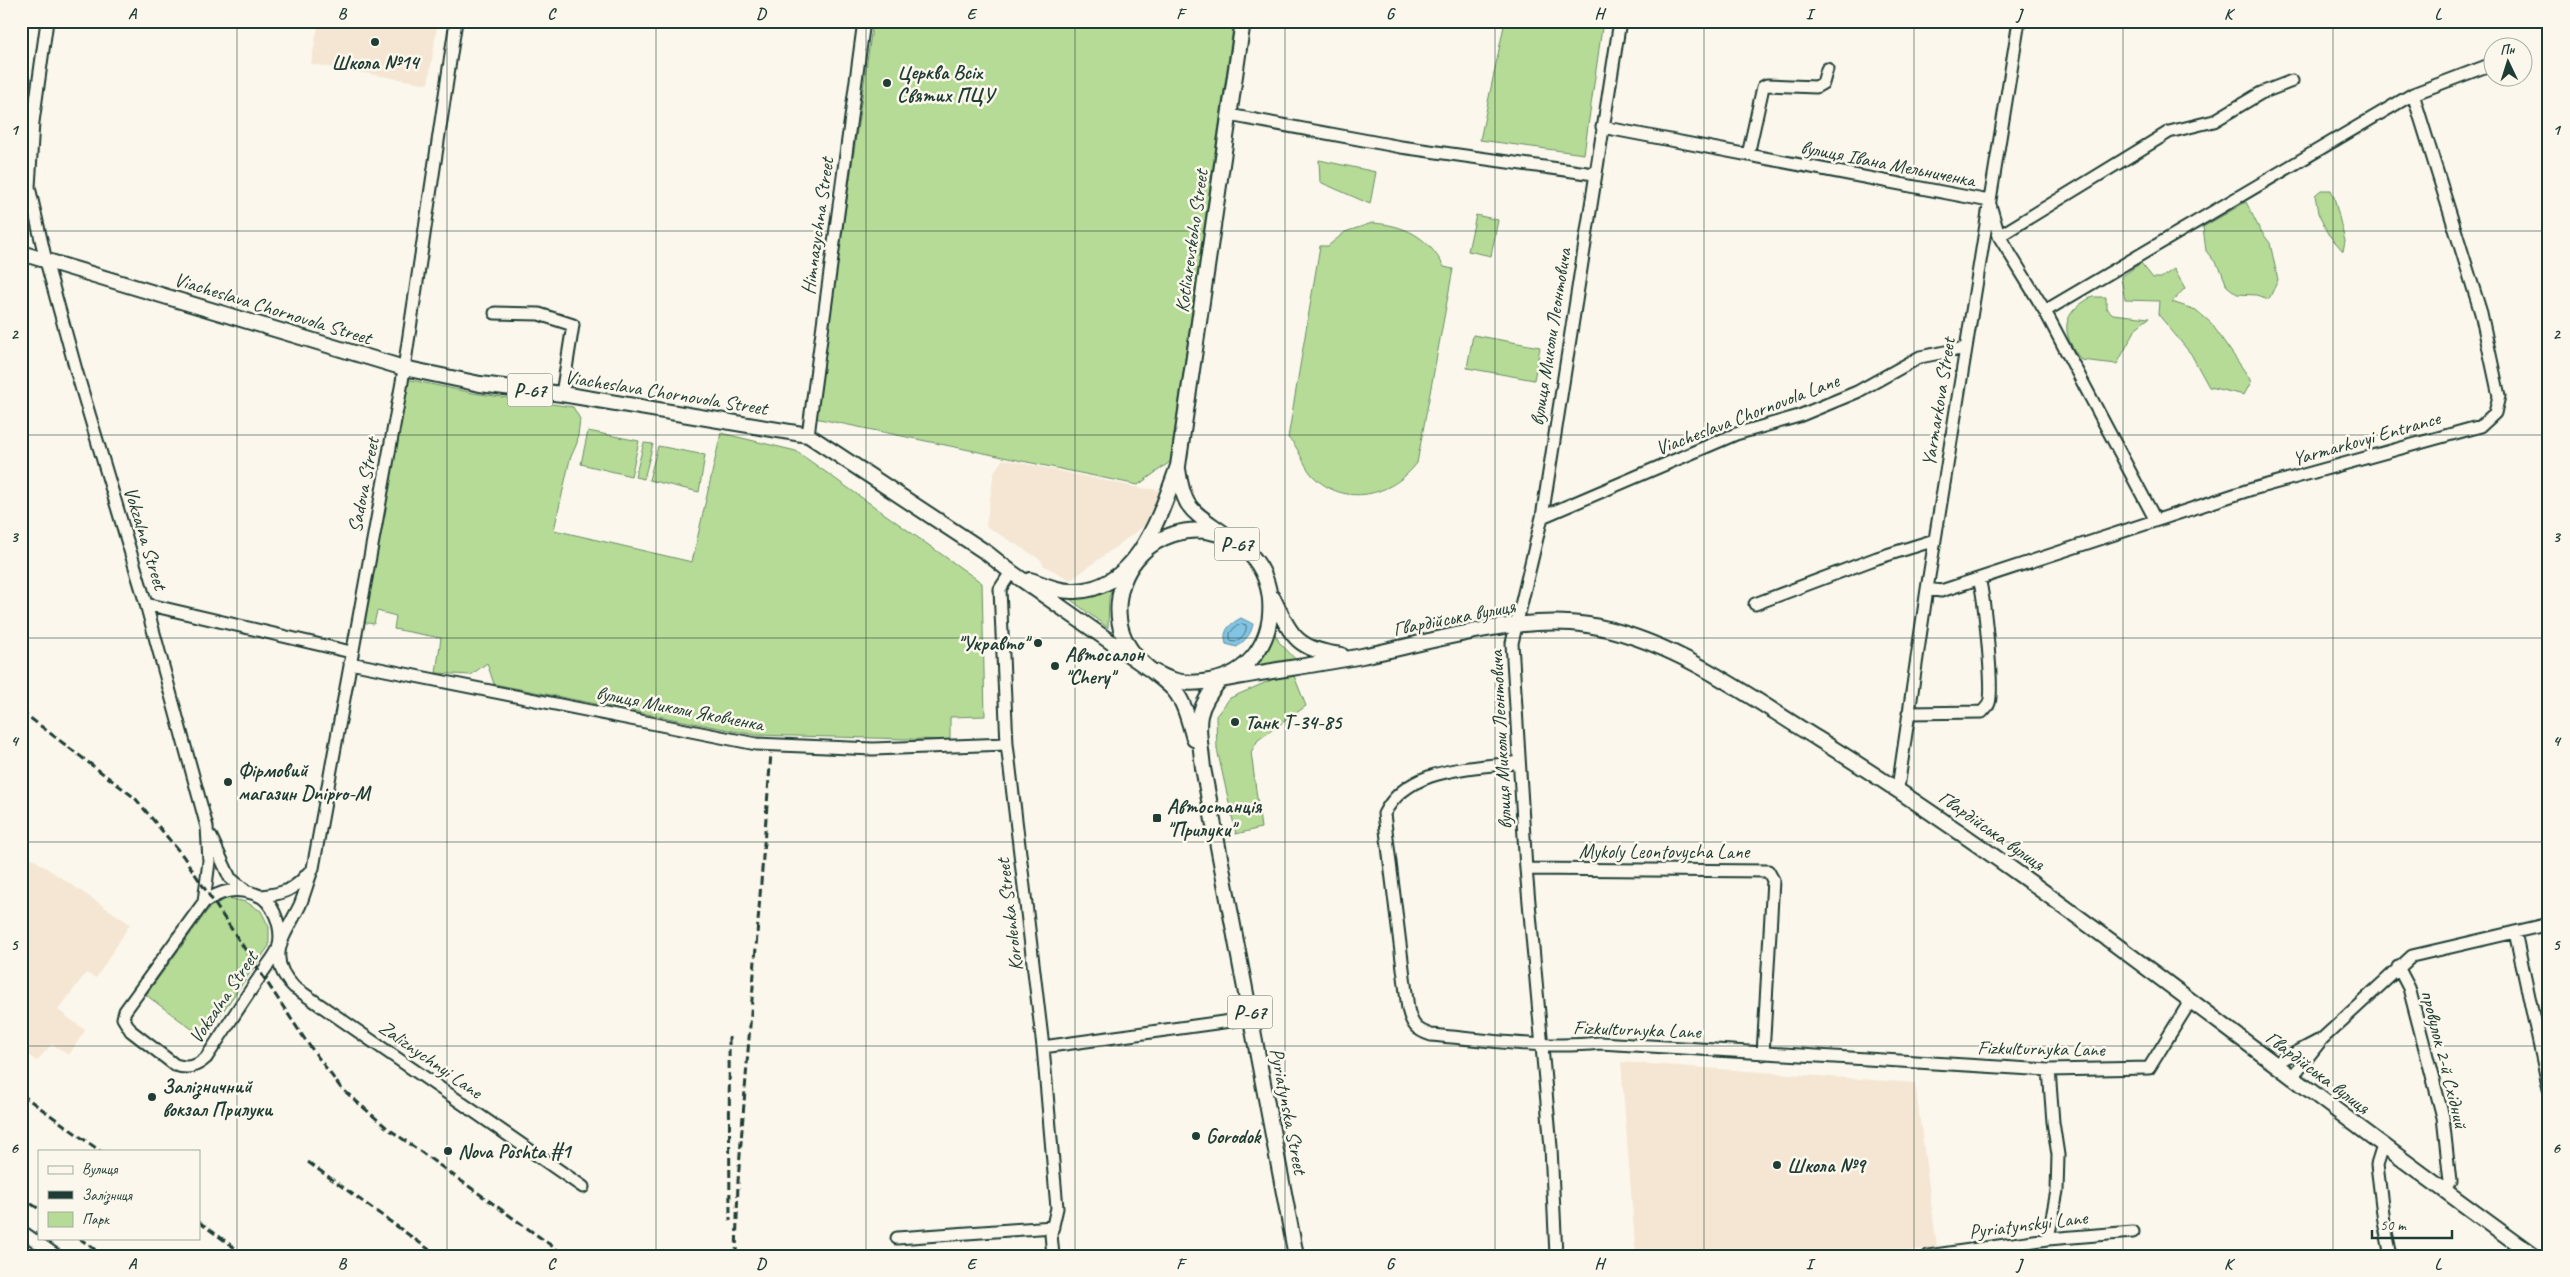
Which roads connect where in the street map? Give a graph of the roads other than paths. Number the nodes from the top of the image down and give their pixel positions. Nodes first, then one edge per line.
1 (47, 21) edge
2 (456, 21) edge
3 (864, 21) edge
4 (1243, 21) edge
5 (1620, 21) edge
6 (2019, 21) edge
7 (2482, 68) edge
8 (1827, 70) dead end
9 (2292, 81) dead end
10 (2413, 94) junction
11 (1229, 115) junction
12 (1602, 127) junction
13 (1748, 155) junction
14 (1594, 174) junction
15 (29, 187) junction
16 (1988, 201) junction
17 (21, 203) edge
18 (1999, 236) junction
19 (21, 253) edge
20 (46, 261) junction
21 (2045, 311) junction
22 (495, 313) dead end
23 (1965, 348) junction
24 (404, 368) junction
25 (562, 394) junction
26 (808, 435) junction
27 (1178, 466) junction
28 (1542, 517) junction
29 (2155, 519) junction
30 (1232, 540) junction
31 (1936, 540) junction
32 (1132, 564) junction
33 (1011, 572) junction
34 (1978, 579) junction
35 (1927, 589) junction
36 (1270, 593) junction
37 (146, 604) junction
38 (1755, 604) dead end
39 (1518, 624) junction
40 (1356, 657) junction
41 (350, 658) junction
42 (1152, 671) junction
43 (1220, 680) junction
44 (1908, 713) junction
45 (1008, 744) junction
46 (1519, 762) junction
47 (1203, 768) junction
48 (1898, 788) junction
49 (207, 827) junction
50 (312, 868) junction
51 (1526, 870) junction
52 (246, 891) junction
53 (262, 896) junction
54 (204, 902) junction
55 (2549, 924) edge
56 (2514, 932) junction
57 (278, 948) junction
58 (2398, 967) junction
59 (2191, 1000) junction
60 (1252, 1018) junction
61 (2322, 1039) junction
62 (1541, 1045) junction
63 (1044, 1047) junction
64 (1762, 1054) junction
65 (2274, 1064) junction
66 (2049, 1070) junction
67 (2292, 1077) junction
68 (2549, 1089) edge
69 (2383, 1146) junction
70 (583, 1187) dead end
71 (2444, 1190) junction
72 (1053, 1227) junction
73 (21, 1231) edge
74 (2133, 1232) dead end
75 (897, 1238) dead end
76 (2048, 1239) junction
77 (58, 1256) edge
78 (1053, 1256) edge
79 (1296, 1256) edge
80 (1556, 1256) edge
81 (1928, 1256) edge
82 (2391, 1256) edge
83 (2534, 1256) edge

1 - 15 street, Vokzalna Street
2 - 24 street, Sadova Street
3 - 26 street, Himnazychna Street
4 - 11 main road, Kotliarevskoho Street
5 - 12 street, вулиця Миколи Леонтовича
6 - 16 street, Yarmarkova Street
7 - 10 street
8 - 13 street
9 - 18 street
10 - 21 street
10 - 29 street, Yarmarkovyi Entrance
11 - 14 street
11 - 27 main road, Kotliarevskoho Street
12 - 13 street, вулиця Івана Мельниченка
12 - 14 street, вулиця Миколи Леонтовича
13 - 16 street, вулиця Івана Мельниченка
14 - 28 street, вулиця Миколи Леонтовича
15 - 17 street, Vokzalna Street
15 - 20 street, Vokzalna Street
16 - 18 street, вулиця Івана Мельниченка
16 - 23 street, Yarmarkova Street
18 - 21 street, вулиця Івана Мельниченка
19 - 20 main road, Viacheslava Chornovola Street / Р-67
20 - 24 main road, Viacheslava Chornovola Street / Р-67
20 - 37 street, Vokzalna Street
21 - 29 street, вулиця Івана Мельниченка
22 - 25 street
23 - 28 street, Viacheslava Chornovola Lane
23 - 31 street, Yarmarkova Street
24 - 25 main road, Viacheslava Chornovola Street / Р-67
24 - 41 street, Sadova Street
25 - 26 main road, Viacheslava Chornovola Street / Р-67
26 - 33 main road, Viacheslava Chornovola Street / Р-67
27 - 30 main road
27 - 32 main road
28 - 39 street, вулиця Миколи Леонтовича
29 - 34 street, Yarmarkovyi Entrance
30 - 32 main road, Р-67
30 - 36 main road, Р-67
31 - 35 street, Yarmarkova Street
31 - 38 street
32 - 33 main road, Р-67
32 - 42 main road, Р-67
33 - 42 main road, Р-67
33 - 45 street, Korolenka Street
34 - 35 street, Yarmarkovyi Entrance
34 - 44 street
35 - 44 street, Yarmarkova Street
36 - 40 main road
36 - 43 main road, Р-67
37 - 41 street, вулиця Миколи Яковченка
37 - 49 street, Vokzalna Street
39 - 40 main road, Гвардійська вулиця
39 - 46 street, вулиця Миколи Леонтовича
39 - 48 main road, Гвардійська вулиця
40 - 43 main road, Гвардійська вулиця
41 - 45 street, вулиця Миколи Яковченка
41 - 50 street, Sadova Street
42 - 43 main road, Р-67
42 - 47 main road, Р-67
43 - 47 main road, Р-67
44 - 48 street, Yarmarkova Street
45 - 63 street, Korolenka Street
46 - 51 street, вулиця Миколи Леонтовича
46 - 62 street, Fizkulturnyka Lane
47 - 60 main road, Pyriatynska Street / Р-67
48 - 59 main road, Гвардійська вулиця
49 - 52 street
49 - 54 street, Vokzalna Street
50 - 53 street
50 - 57 street, Sadova Street
51 - 62 street, вулиця Миколи Леонтовича
51 - 64 street, Mykoly Leontovycha Lane
52 - 53 street, Vokzalna Street
52 - 54 street, Vokzalna Street
53 - 57 street, Vokzalna Street
54 - 57 street, Vokzalna Street
55 - 56 street
56 - 58 street
56 - 68 street
57 - 70 street, Zaliznychnyi Lane
58 - 61 street
58 - 71 street, провулок 2-й Східний
59 - 65 main road, Гвардійська вулиця
59 - 66 street, Fizkulturnyka Lane
60 - 63 street
60 - 79 main road, Pyriatynska Street / Р-67
61 - 65 street
61 - 67 street
62 - 64 street, Fizkulturnyka Lane
62 - 80 street, вулиця Миколи Леонтовича
63 - 72 street, Korolenka Street
64 - 66 street, Fizkulturnyka Lane
65 - 67 main road, Гвардійська вулиця
66 - 76 street
67 - 69 main road, Гвардійська вулиця
69 - 71 main road, Гвардійська вулиця
69 - 82 street
71 - 83 main road, Гвардійська вулиця
72 - 75 street
72 - 78 street, Korolenka Street
73 - 77 street
74 - 76 street, Pyriatynskyi Lane
76 - 81 street, Pyriatynskyi Lane

